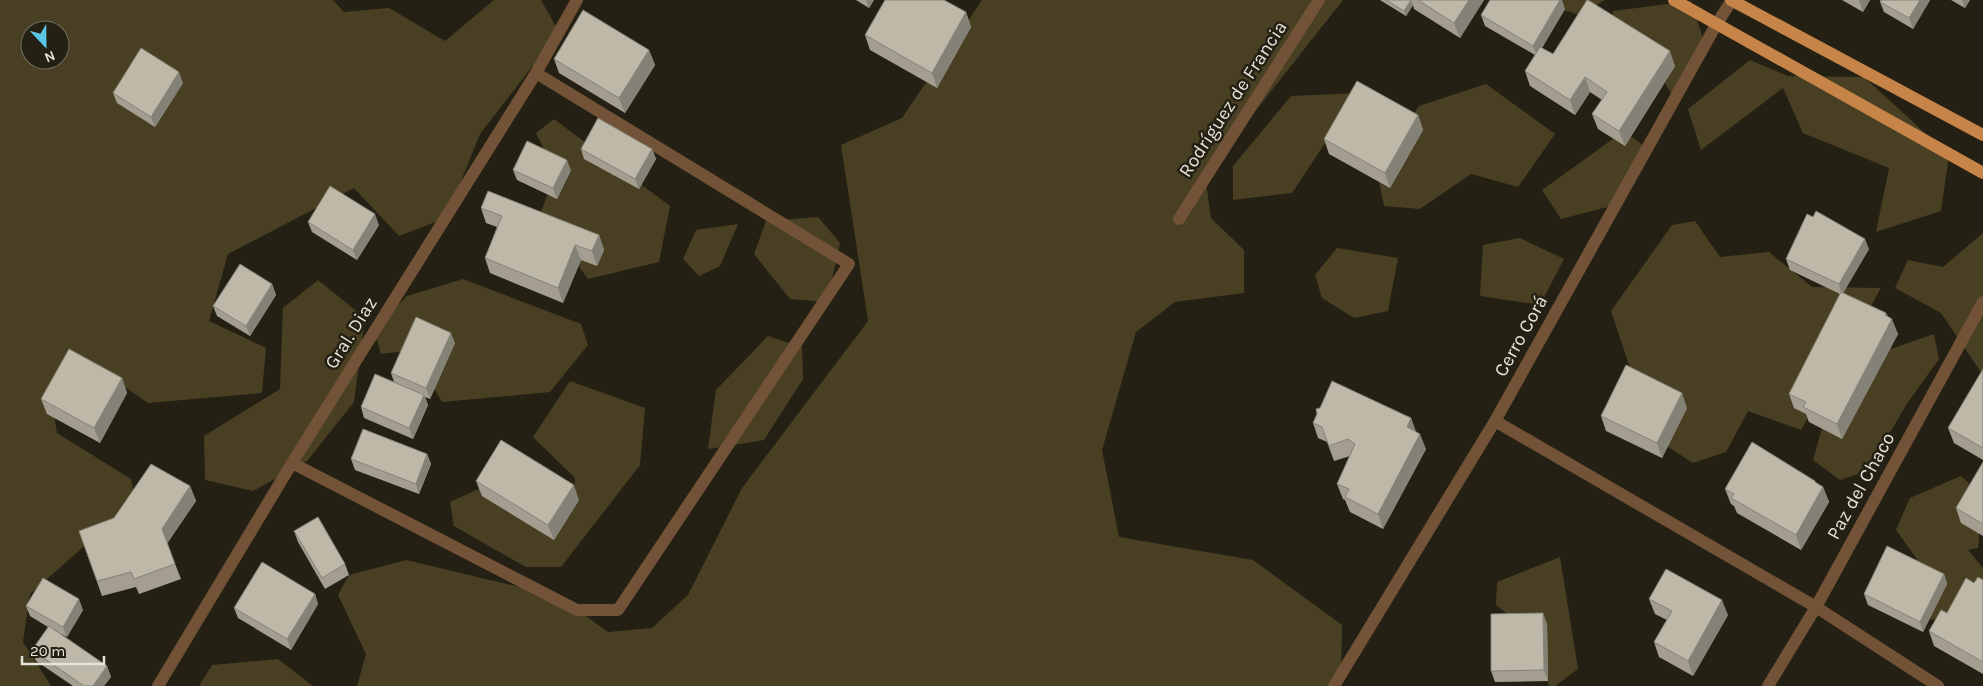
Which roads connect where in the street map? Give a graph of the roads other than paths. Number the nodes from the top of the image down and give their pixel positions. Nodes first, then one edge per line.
1 (577, 0) edge
2 (1319, 0) edge
3 (1674, 0) edge
4 (1731, 0) edge
5 (1716, 25) junction
6 (536, 72) junction
7 (1983, 135) edge
8 (1983, 174) edge
9 (1179, 219) dead end
10 (1983, 302) edge
11 (1494, 422) junction
12 (292, 463) junction
13 (1816, 607) junction
14 (158, 686) edge
15 (1334, 686) edge
16 (1768, 686) edge
17 (1938, 686) edge

1 - 6 street, Gral. Diaz
2 - 9 street, Rodríguez de Francia
3 - 5 main road
4 - 5 street, Cerro Corá
4 - 7 main road
5 - 8 main road
5 - 11 street, Cerro Corá
6 - 12 street, Gral. Diaz
6 - 12 street
10 - 13 street, Paz del Chaco
11 - 13 street
11 - 15 street, Cerro Corá
12 - 14 street, Gral. Diaz
13 - 16 street, Paz del Chaco
13 - 17 street

